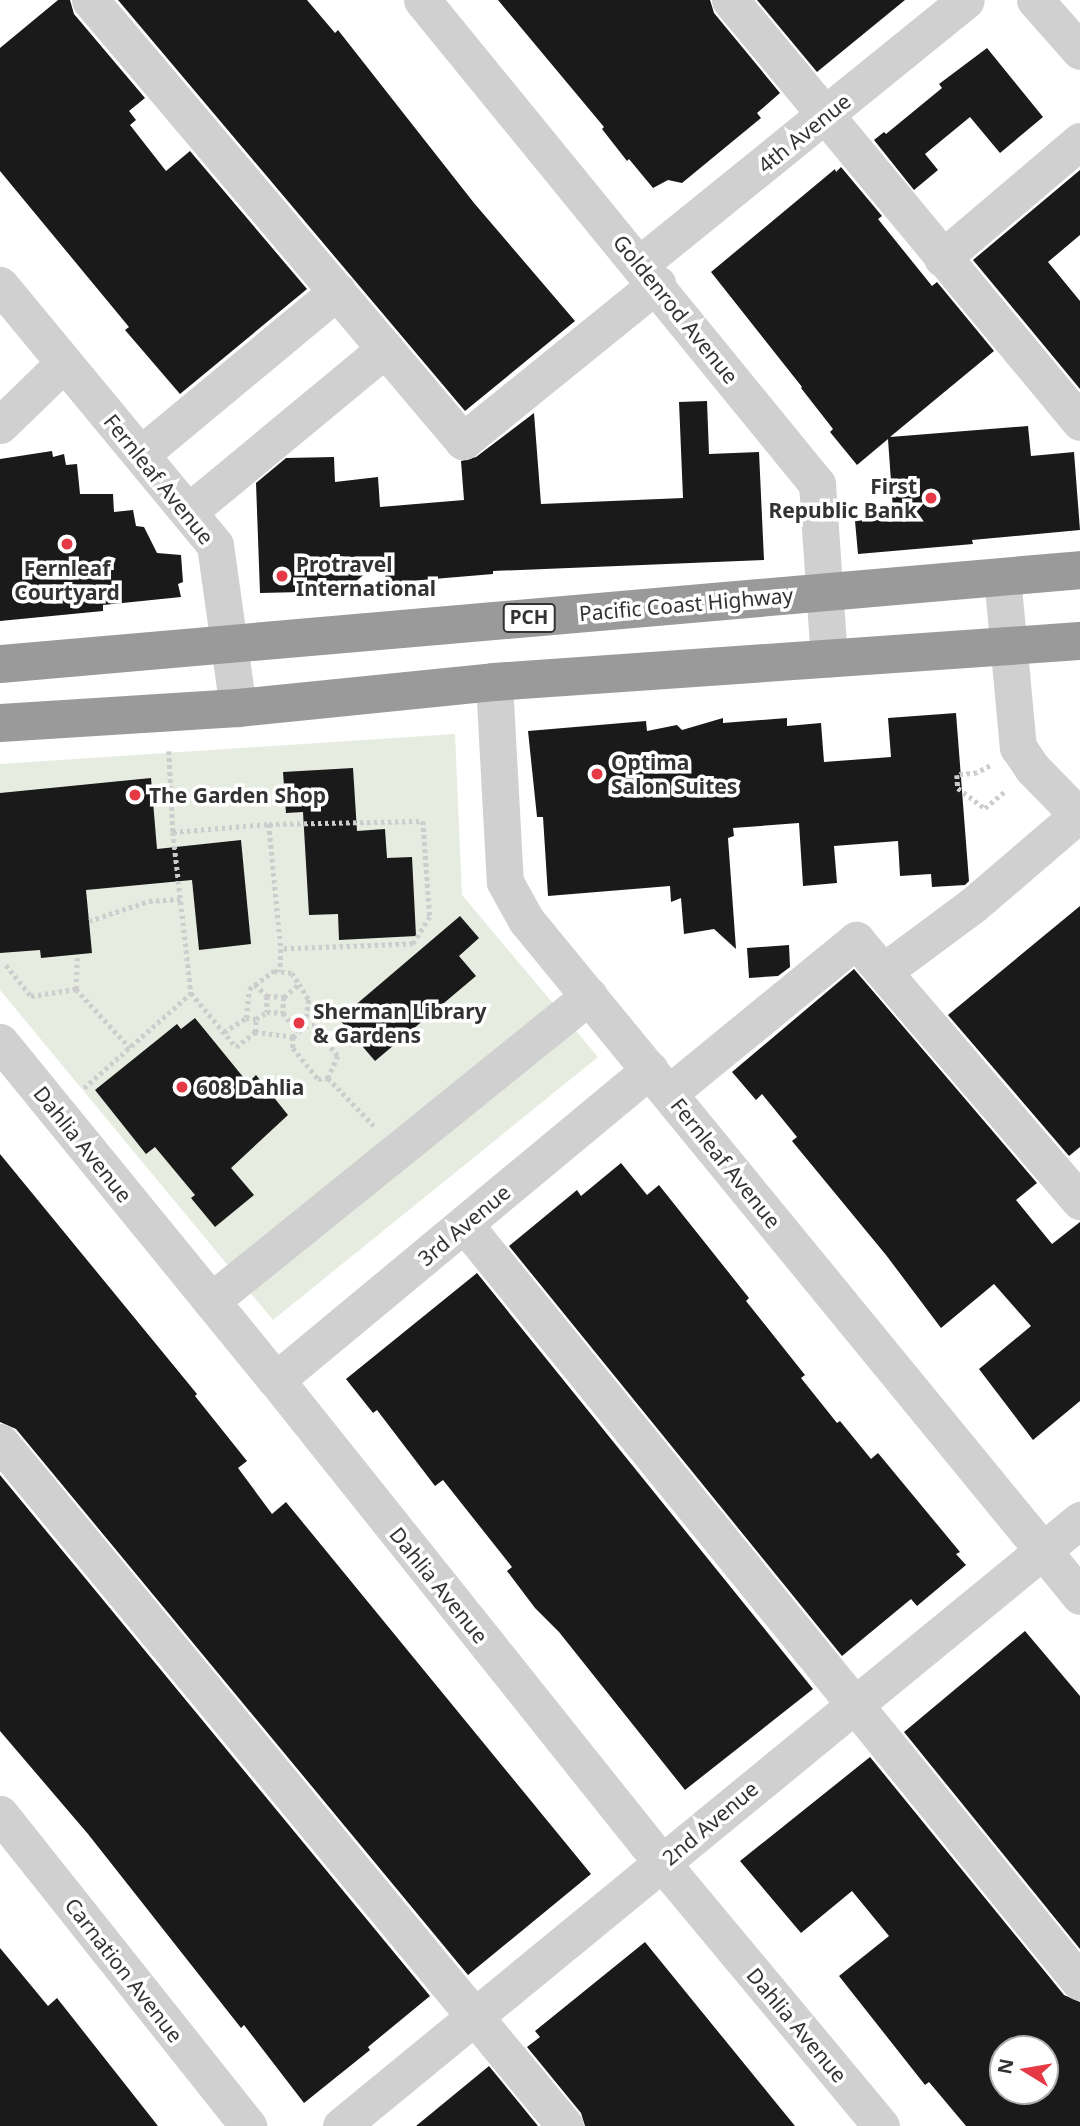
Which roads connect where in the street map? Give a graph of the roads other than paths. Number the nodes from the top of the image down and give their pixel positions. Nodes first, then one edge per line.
1 (90, 0) edge
2 (422, 0) edge
3 (730, 0) edge
4 (966, 0) edge
5 (1035, 0) edge
6 (1080, 51) edge
7 (824, 117) junction
8 (1080, 141) edge
9 (942, 258) junction
10 (649, 274) junction
11 (0, 285) edge
12 (337, 291) junction
13 (385, 349) junction
14 (63, 364) junction
15 (1080, 422) edge
16 (0, 425) edge
17 (141, 454) junction
18 (188, 512) junction
19 (1080, 570) edge
20 (1002, 576) junction
21 (825, 592) junction
22 (1080, 641) edge
23 (232, 646) junction
24 (1010, 646) junction
25 (829, 659) junction
26 (0, 664) edge
27 (494, 682) junction
28 (238, 708) junction
29 (0, 723) edge
30 (1079, 816) edge
31 (884, 971) junction
32 (589, 996) junction
33 (0, 1042) edge
34 (660, 1081) junction
35 (1080, 1201) edge
36 (465, 1225) junction
37 (211, 1301) junction
38 (276, 1380) junction
39 (0, 1442) edge
40 (1080, 1520) edge
41 (1043, 1551) junction
42 (1080, 1596) edge
43 (853, 1703) junction
44 (0, 1814) edge
45 (662, 1863) junction
46 (1080, 1982) edge
47 (473, 2015) junction
48 (248, 2126) edge
49 (341, 2126) edge
50 (565, 2126) edge
51 (881, 2126) edge

1 - 12 street
2 - 10 street, Goldenrod Avenue
3 - 7 street
4 - 7 street, 4th Avenue
5 - 6 street
7 - 9 street
7 - 10 street, 4th Avenue
8 - 9 street
9 - 15 street
10 - 13 street, 4th Avenue
10 - 21 street, Goldenrod Avenue
11 - 14 street, Fernleaf Avenue
12 - 13 street
12 - 17 street
13 - 18 street
14 - 16 street
14 - 17 street, Fernleaf Avenue
17 - 18 street, Fernleaf Avenue
18 - 23 street, Fernleaf Avenue
19 - 20 highway, Pacific Coast Highway / PCH
20 - 21 highway, Pacific Coast Highway / PCH
20 - 24 street
21 - 23 highway, Pacific Coast Highway / PCH
21 - 25 street, Goldenrod Avenue
22 - 24 highway
23 - 26 highway, Pacific Coast Highway / PCH
23 - 28 street, Fernleaf Avenue
24 - 25 highway
24 - 30 street
25 - 27 highway
27 - 28 highway
27 - 32 street, Fernleaf Avenue
28 - 29 highway
30 - 31 street
31 - 34 street, 3rd Avenue
31 - 35 street
32 - 34 street, Fernleaf Avenue
32 - 37 street
33 - 37 street, Dahlia Avenue
34 - 36 street, 3rd Avenue
34 - 41 street, Fernleaf Avenue
36 - 38 street, 3rd Avenue
36 - 43 street
37 - 38 street, Dahlia Avenue
38 - 45 street, Dahlia Avenue
39 - 47 street
40 - 41 street, 2nd Avenue
41 - 42 street, Fernleaf Avenue
41 - 43 street, 2nd Avenue
43 - 45 street, 2nd Avenue
43 - 46 street
44 - 48 street, Carnation Avenue
45 - 47 street, 2nd Avenue
45 - 51 street, Dahlia Avenue
47 - 49 street, 2nd Avenue
47 - 50 street

